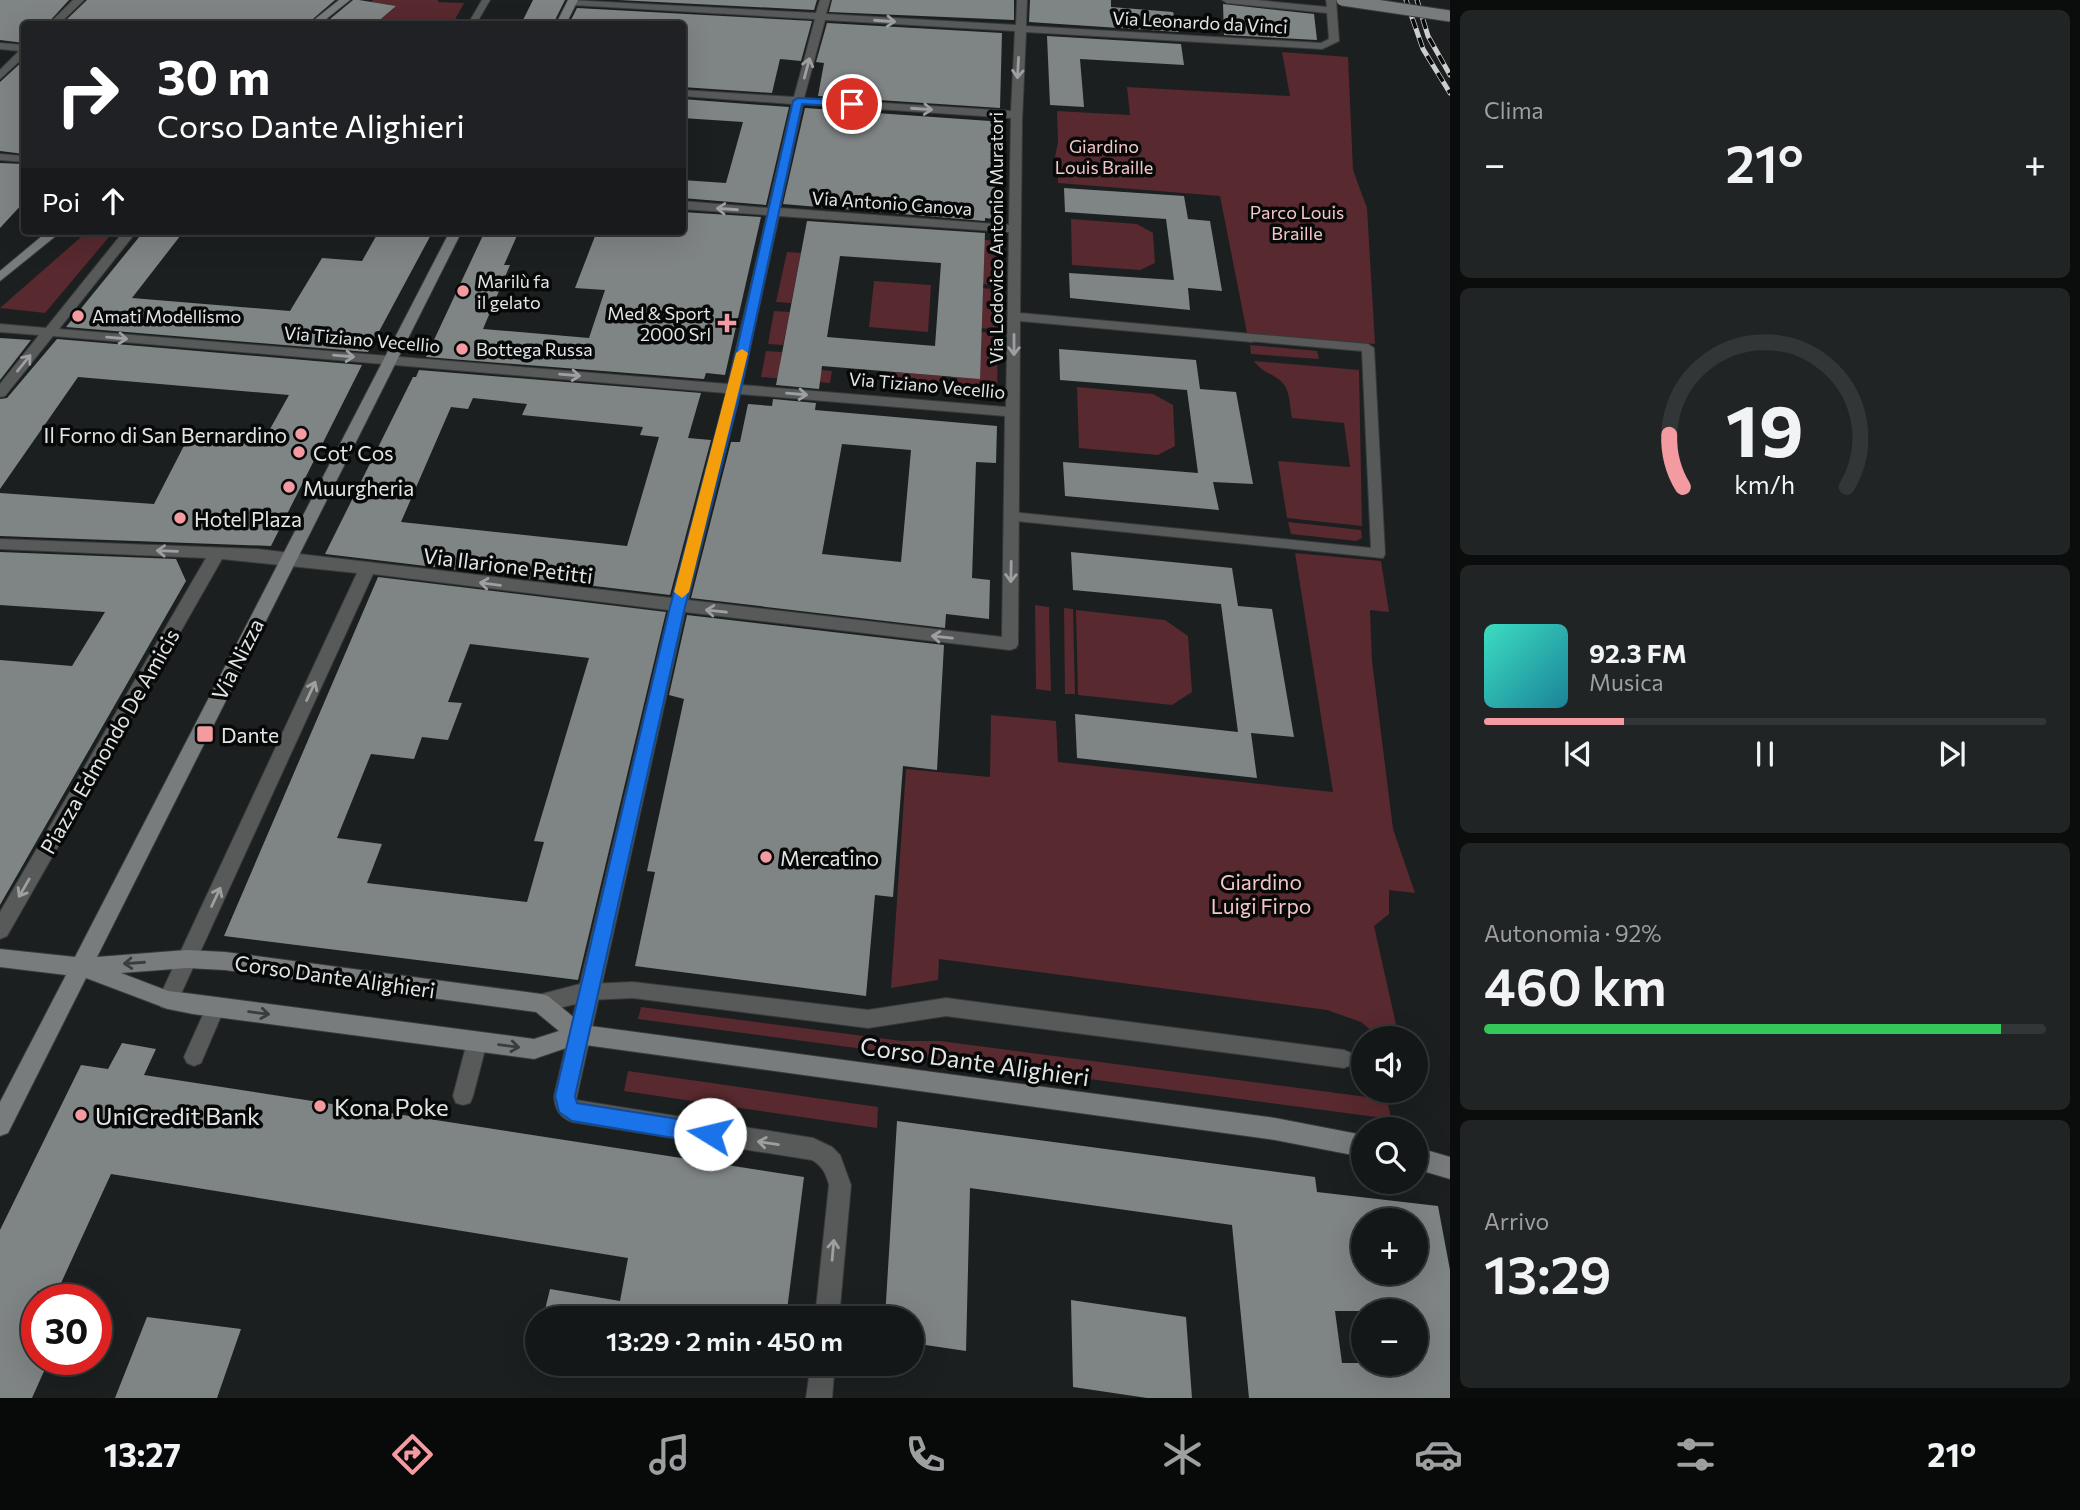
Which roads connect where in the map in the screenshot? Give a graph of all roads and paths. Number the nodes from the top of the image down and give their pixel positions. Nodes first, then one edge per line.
1 (79, 0) edge
2 (345, 0) edge
3 (486, 0) edge
4 (825, 0) edge
5 (1022, 0) edge
6 (1227, 0) edge
7 (1342, 0) edge
8 (1396, 0) edge
9 (573, 1) edge
10 (1332, 6) edge
11 (1450, 8) edge
12 (1450, 16) edge
13 (821, 17) junction
14 (57, 21) edge
15 (318, 21) edge
16 (474, 21) edge
17 (563, 21) edge
18 (1020, 30) junction
19 (0, 46) edge
20 (21, 50) edge
21 (21, 53) edge
22 (0, 76) edge
23 (686, 93) edge
24 (798, 101) junction
25 (1016, 115) junction
26 (0, 158) edge
27 (21, 159) edge
28 (686, 205) edge
29 (773, 212) junction
30 (1015, 229) junction
31 (50, 235) edge
32 (128, 235) edge
33 (454, 235) edge
34 (0, 277) edge
35 (1014, 316) junction
36 (0, 328) edge
37 (49, 332) junction
38 (1252, 338) joint
39 (390, 360) junction
40 (734, 389) junction
41 (0, 393) edge
42 (1014, 412) junction
43 (1012, 517) junction
44 (0, 544) edge
45 (217, 553) junction
46 (288, 559) junction
47 (367, 569) junction
48 (678, 607) junction
49 (1010, 644) joint
50 (0, 930) edge
51 (0, 958) edge
52 (187, 959) junction
53 (80, 967) junction
54 (588, 992) junction
55 (167, 1000) junction
56 (541, 1003) junction
57 (216, 1007) junction
58 (578, 1034) junction
59 (477, 1042) junction
60 (194, 1057) dead end
61 (1345, 1059) dead end
62 (463, 1096) dead end
63 (0, 1125) edge
64 (1351, 1144) edge
65 (1428, 1162) edge
66 (1450, 1168) edge
67 (828, 1306) edge
68 (821, 1376) edge
69 (819, 1398) edge

1 - 14 street
2 - 15 street
3 - 16 lane
4 - 13 street
5 - 18 street, Via Lodovico Antonio Muratori
6 - 10 street
7 - 12 street, bridge
8 - 11 street
9 - 13 street, Via Leonardo da Vinci
9 - 17 street
10 - 18 street, Via Leonardo da Vinci
13 -> 18 street, Via Leonardo da Vinci
24 -> 13 street
18 -> 25 street, Via Lodovico Antonio Muratori
19 - 20 street
21 - 22 street
23 - 24 street
24 -> 25 street
24 - 29 street
25 - 30 street, Via Lodovico Antonio Muratori
26 - 27 street
29 -> 28 street, Via Antonio Canova
29 - 30 street, Via Antonio Canova
29 - 40 street
30 - 35 street, Via Lodovico Antonio Muratori
31 - 34 street
32 - 37 street
33 - 39 street, Via Nizza
35 - 38 street
35 -> 42 street, Via Lodovico Antonio Muratori
36 - 37 street, Via Tiziano Vecellio
37 -> 39 street, Via Tiziano Vecellio
41 -> 37 street
38 - 43 lane
39 -> 40 street, Via Tiziano Vecellio
39 - 46 street, Via Nizza
40 -> 42 street, Via Tiziano Vecellio
40 - 48 street
42 - 43 street, Via Lodovico Antonio Muratori
43 -> 49 street, Via Lodovico Antonio Muratori
45 -> 44 street, Via Ilarione Petitti
45 - 46 street, Via Ilarione Petitti
45 -> 50 street, Piazza Edmondo De Amicis
46 - 47 street, Via Ilarione Petitti
46 - 53 street, Via Nizza
48 -> 47 street, Via Ilarione Petitti
52 -> 47 street
49 -> 48 street, Via Ilarione Petitti
48 - 54 street
51 - 53 street, Corso Dante Alighieri
52 -> 53 street, Corso Dante Alighieri
52 - 55 street
52 - 56 street, Corso Dante Alighieri
53 - 55 street, Corso Dante Alighieri
53 - 63 street, Via Nizza
54 - 56 street
54 - 58 street
54 - 61 lane, Corso Dante Alighieri
55 - 57 street, Corso Dante Alighieri
56 - 58 street
57 -> 59 street, Corso Dante Alighieri
57 - 60 lane
59 -> 58 street, Corso Dante Alighieri
58 - 64 street, Corso Dante Alighieri
67 -> 58 street
59 - 62 lane
65 - 66 street
68 - 69 street

